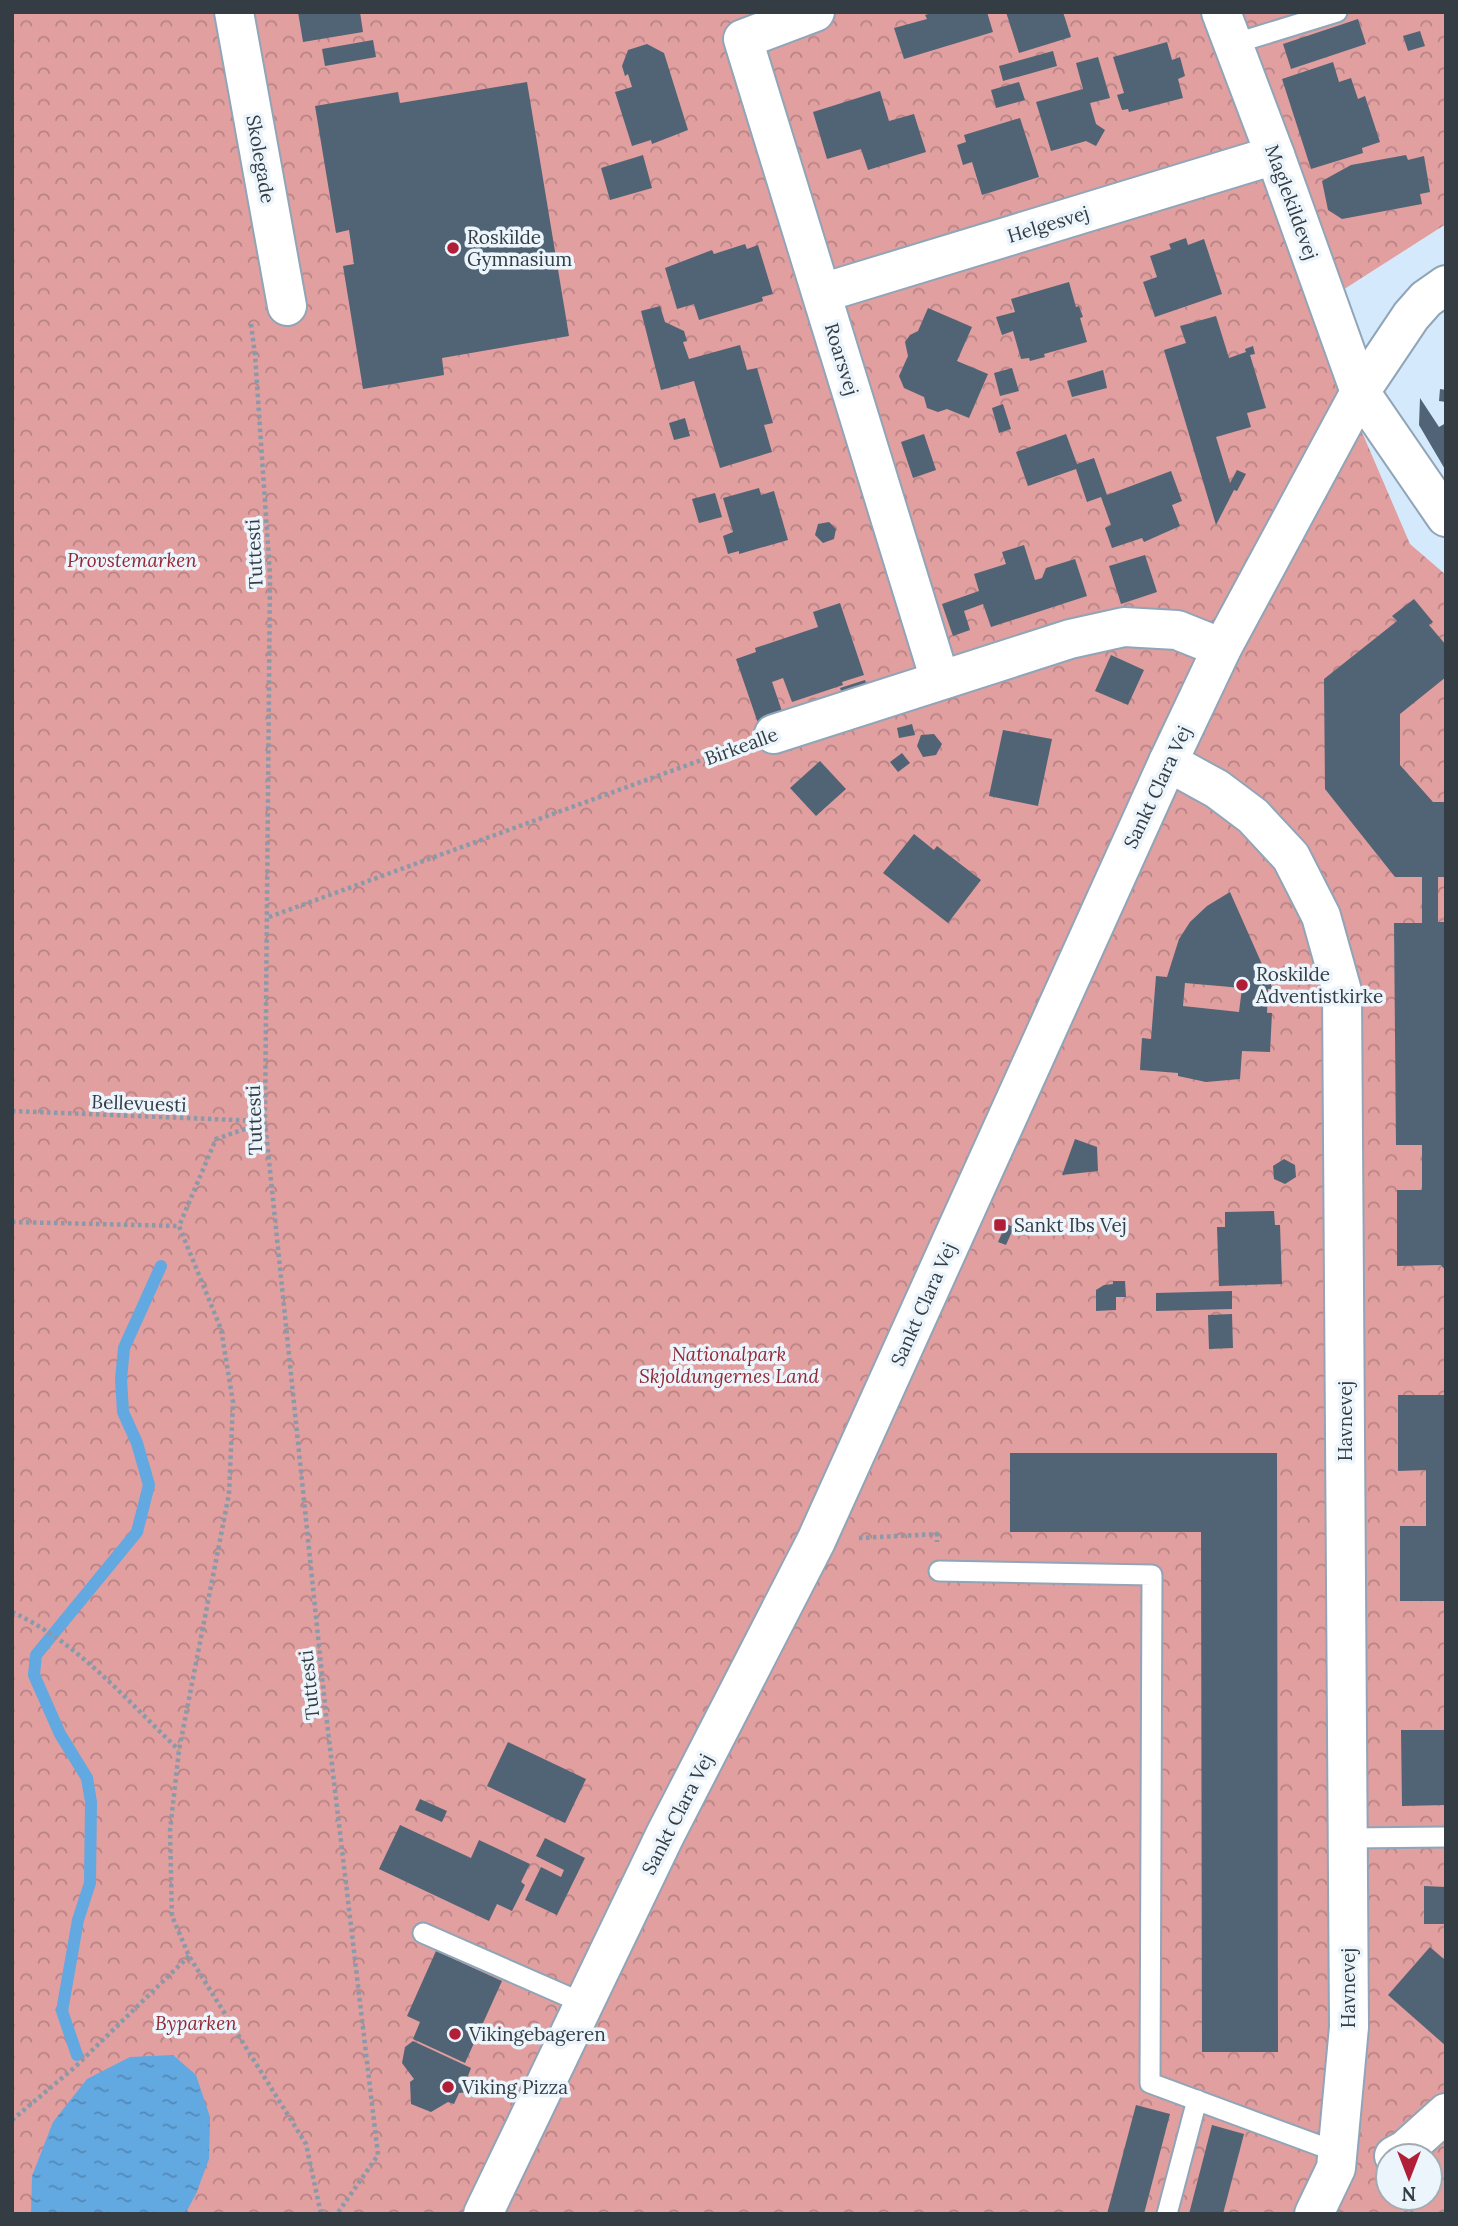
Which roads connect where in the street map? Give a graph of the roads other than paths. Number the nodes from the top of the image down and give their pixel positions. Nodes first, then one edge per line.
1 (234, 12) edge
2 (815, 12) edge
3 (1337, 12) edge
4 (1227, 28) edge
5 (1275, 155) junction
6 (1446, 285) edge
7 (821, 293) junction
8 (287, 306) dead end
9 (1360, 392) junction
10 (1446, 517) edge
11 (1222, 648) junction
12 (940, 680) junction
13 (774, 734) road end
14 (1168, 762) junction
15 (939, 1571) road end
16 (1446, 1837) edge
17 (1349, 1838) junction
18 (423, 1933) dead end
19 (585, 2004) junction
20 (1197, 2100) junction
21 (1446, 2113) edge
22 (1414, 2142) edge
23 (1337, 2160) junction
24 (1374, 2165) edge
25 (483, 2214) edge
26 (1167, 2214) edge
27 (1314, 2214) edge

1 - 8 street, Skolegade
2 - 7 street, Roarsvej
3 - 4 lane
4 - 5 street, Maglekildevej
5 - 7 street, Helgesvej
5 - 9 street, Maglekildevej
6 - 9 street, Sankt Clara Vej
7 - 12 street, Roarsvej
9 - 10 street, Maglekildevej
9 - 11 street, Sankt Clara Vej
11 - 12 street, Birkealle
11 - 14 street, Sankt Clara Vej
12 - 13 street, Birkealle
14 - 17 street, Havnevej
14 - 19 street, Sankt Clara Vej
15 - 20 lane
16 - 17 lane
17 - 23 street, Havnevej
18 - 19 lane
19 - 25 street, Sankt Clara Vej
20 - 23 lane
20 - 26 lane
21 - 22 street
23 - 24 street
23 - 27 street, Havnevej

